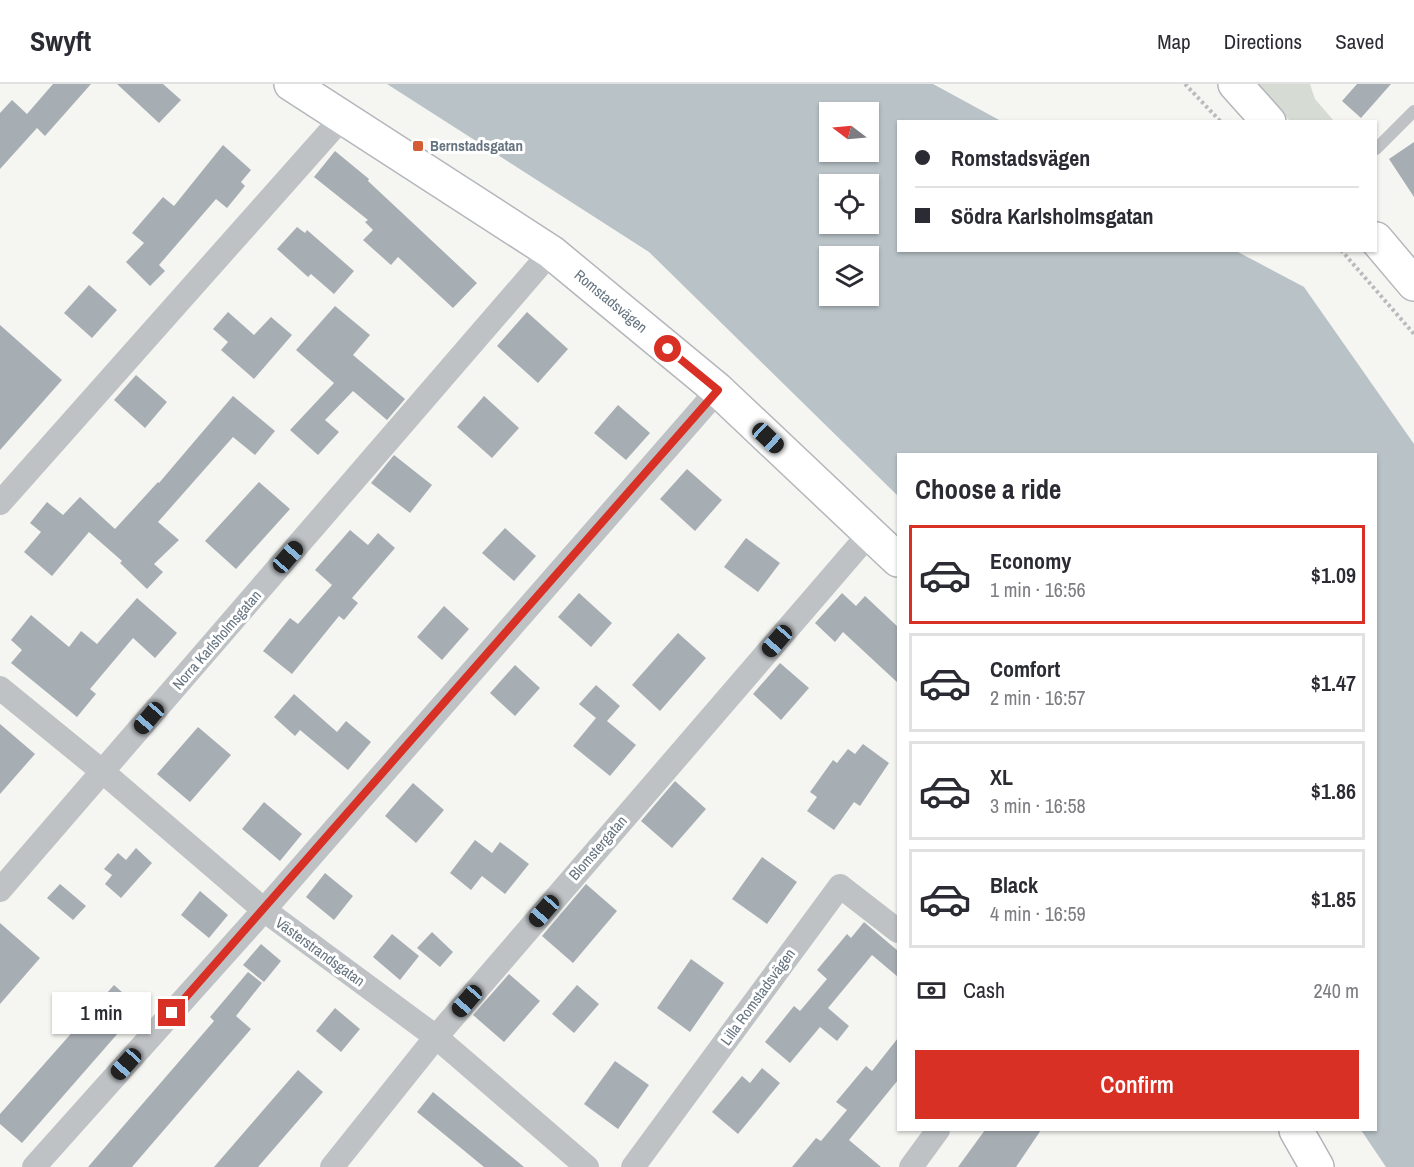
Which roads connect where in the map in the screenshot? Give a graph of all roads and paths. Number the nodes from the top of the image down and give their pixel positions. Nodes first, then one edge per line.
1 (291, 84) edge
2 (1185, 84) edge
3 (1235, 84) edge
4 (1414, 111) edge
5 (342, 118) junction
6 (1219, 120) edge
7 (1267, 120) edge
8 (1377, 148) edge
9 (1377, 240) edge
10 (551, 252) junction
11 (1343, 252) edge
12 (1414, 284) edge
13 (1414, 334) edge
14 (718, 390) junction
15 (0, 503) edge
16 (870, 533) junction
17 (897, 559) edge
18 (0, 688) edge
19 (103, 772) junction
20 (0, 890) edge
21 (264, 910) junction
22 (897, 930) edge
23 (436, 1037) junction
24 (937, 1131) edge
25 (1297, 1131) edge
26 (34, 1167) edge
27 (332, 1167) edge
28 (587, 1167) edge
29 (633, 1167) edge
30 (911, 1167) edge
31 (1317, 1167) edge

1 - 5 street, Romstadsvägen
2 - 6 path
3 - 7 street
4 - 8 lane
5 - 10 street, Romstadsvägen
5 - 15 street
9 - 12 street
10 - 14 street, Romstadsvägen
10 - 19 street, Norra Karlsholmsgatan
11 - 13 path
14 - 16 street, Romstadsvägen
14 - 21 street
16 - 17 street, Romstadsvägen
16 - 23 street, Blomstergatan
18 - 19 street, Västerstrandsgatan
19 - 20 street, Norra Karlsholmsgatan
19 - 21 street, Västerstrandsgatan
21 - 23 street, Västerstrandsgatan
21 - 26 street
22 - 29 street, Lilla Romstadsvägen
23 - 27 street, Blomstergatan
23 - 28 street, Västerstrandsgatan
24 - 30 street
25 - 31 street

